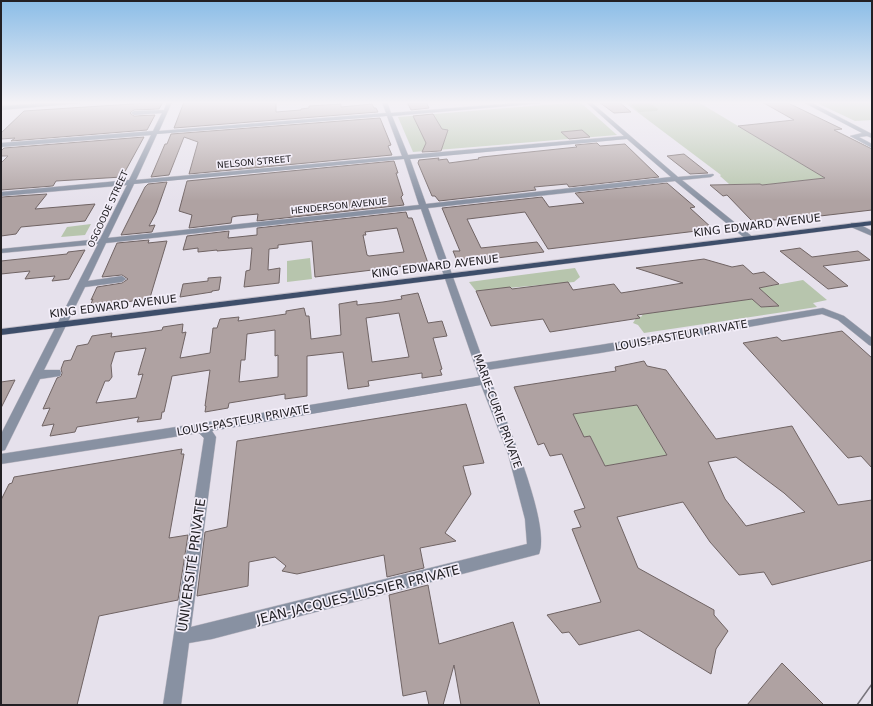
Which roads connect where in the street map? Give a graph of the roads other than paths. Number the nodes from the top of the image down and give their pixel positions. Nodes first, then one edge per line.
1 (130, 135) edge
2 (154, 135) edge
3 (397, 135) edge
4 (627, 135) edge
5 (862, 135) edge
6 (629, 137) junction
7 (1, 145) edge
8 (872, 146) edge
9 (406, 157) junction
10 (710, 175) dead end
11 (678, 180) junction
12 (131, 182) junction
13 (1, 194) edge
14 (423, 207) junction
15 (872, 223) edge
16 (854, 226) junction
17 (872, 234) edge
18 (750, 238) junction
19 (103, 240) junction
20 (1, 251) edge
21 (448, 277) junction
22 (122, 279) dead end
23 (82, 285) junction
24 (63, 324) junction
25 (1, 332) edge
26 (872, 343) edge
27 (481, 367) junction
28 (56, 373) dead end
29 (37, 375) junction
30 (485, 380) junction
31 (202, 428) junction
32 (1, 446) edge
33 (2, 461) edge
34 (534, 549) joint
35 (181, 637) junction
36 (172, 705) edge

1 - 7 street
2 - 12 street, OSGOODE STREET
3 - 9 street, MARIE-CURIE PRIVATE
4 - 6 street
5 - 8 street
6 - 9 street, NELSON STREET
6 - 11 street
9 - 12 street, NELSON STREET
9 - 14 street, MARIE-CURIE PRIVATE
10 - 11 street, HENDERSON AVENUE
11 - 14 street, HENDERSON AVENUE
11 - 18 street
12 - 13 street, NELSON STREET
12 - 19 street, OSGOODE STREET
14 - 19 street, HENDERSON AVENUE
14 - 21 street, MARIE-CURIE PRIVATE
15 - 16 main road, KING EDWARD AVENUE
16 - 17 street
16 - 18 main road, KING EDWARD AVENUE
18 - 21 main road, KING EDWARD AVENUE
19 - 20 street, HENDERSON AVENUE
19 - 23 street, OSGOODE STREET
21 - 24 main road, KING EDWARD AVENUE
21 - 27 street, MARIE-CURIE PRIVATE
22 - 23 street
23 - 24 street, OSGOODE STREET
24 - 25 main road, KING EDWARD AVENUE
24 - 29 street, OSGOODE STREET
26 - 27 street, LOUIS-PASTEUR PRIVATE
27 - 30 street, MARIE-CURIE PRIVATE
28 - 29 street
29 - 32 street, OSGOODE STREET
30 - 31 street, LOUIS-PASTEUR PRIVATE
30 - 34 street, MARIE-CURIE PRIVATE
31 - 33 street, LOUIS-PASTEUR PRIVATE
31 - 35 street, UNIVERSITÉ PRIVATE
34 - 35 street, JEAN-JACQUES-LUSSIER PRIVATE
35 - 36 street, UNIVERSITÉ PRIVATE

